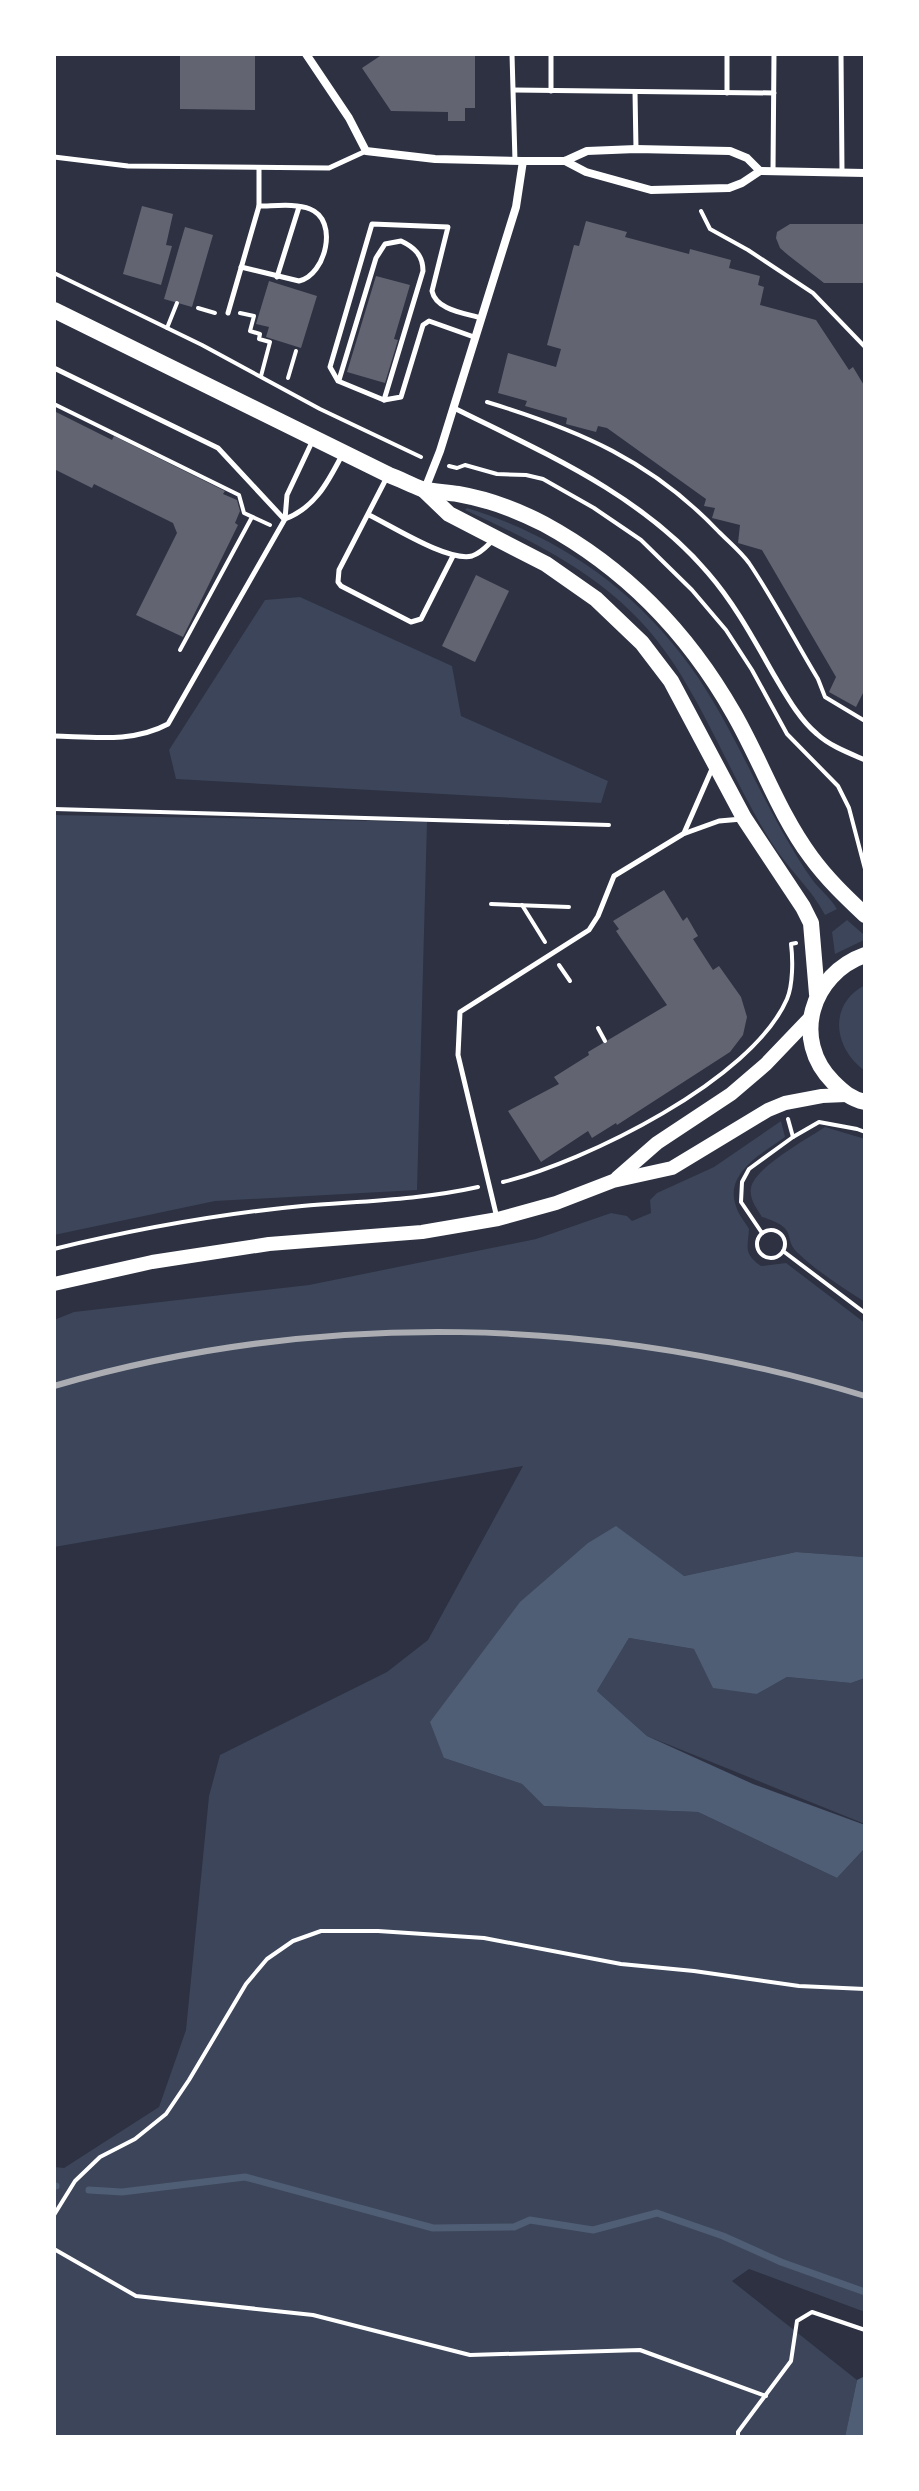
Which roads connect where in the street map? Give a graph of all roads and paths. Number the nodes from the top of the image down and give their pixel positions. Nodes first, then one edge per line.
1 (306, 54) edge
2 (512, 54) edge
3 (551, 54) edge
4 (727, 54) edge
5 (774, 54) edge
6 (841, 54) edge
7 (514, 90) junction
8 (551, 91) junction
9 (635, 92) junction
10 (727, 93) junction
11 (774, 93) junction
12 (636, 149) junction
13 (366, 151) junction
14 (54, 157) edge
15 (519, 161) junction
16 (565, 161) junction
17 (259, 169) junction
18 (760, 171) junction
19 (773, 171) junction
20 (842, 172) junction
21 (865, 173) edge
22 (259, 206) junction
23 (299, 207) junction
24 (701, 211) dead end
25 (241, 267) junction
26 (54, 273) edge
27 (277, 277) junction
28 (177, 303) dead end
29 (54, 310) edge
30 (228, 313) dead end
31 (245, 313) dead end
32 (481, 318) junction
33 (167, 328) junction
34 (474, 337) junction
35 (865, 347) edge
36 (296, 351) dead end
37 (54, 368) edge
38 (261, 376) junction
39 (288, 378) dead end
40 (338, 381) junction
41 (384, 400) junction
42 (487, 402) dead end
43 (54, 404) edge
44 (453, 408) junction
45 (314, 439) junction
46 (343, 453) junction
47 (411, 453) dead end
48 (465, 465) dead end
49 (457, 468) dead end
50 (389, 475) junction
51 (424, 490) junction
52 (369, 515) junction
53 (252, 517) junction
54 (285, 519) junction
55 (279, 529) junction
56 (496, 538) junction
57 (453, 556) junction
58 (180, 650) dead end
59 (865, 721) edge
60 (54, 736) edge
61 (865, 760) edge
62 (715, 763) junction
63 (54, 809) edge
64 (744, 818) junction
65 (609, 825) dead end
66 (683, 834) junction
67 (491, 904) dead end
68 (522, 905) junction
69 (569, 907) dead end
70 (865, 915) edge
71 (545, 942) dead end
72 (791, 944) dead end
73 (865, 955) edge
74 (558, 963) dead end
75 (570, 981) dead end
76 (817, 994) junction
77 (810, 1018) junction
78 (598, 1028) dead end
79 (605, 1041) dead end
80 (859, 1101) edge
81 (788, 1117) dead end
82 (865, 1132) edge
83 (793, 1137) junction
84 (613, 1181) junction
85 (488, 1185) junction
86 (498, 1219) junction
87 (762, 1233) junction
88 (54, 1249) edge
89 (783, 1251) junction
90 (54, 1284) edge
91 (865, 1313) edge
92 (865, 1989) edge
93 (54, 2215) edge
94 (54, 2249) edge
95 (865, 2330) edge
96 (766, 2396) junction
97 (738, 2437) edge

1 - 13 street
2 - 7 lane
3 - 8 lane
4 - 10 lane
5 - 11 lane
6 - 20 lane
7 - 8 lane
7 - 15 lane
8 - 9 lane
9 - 10 lane
9 - 12 lane
10 - 11 lane
11 - 19 lane
12 - 16 street
12 - 18 street
13 - 15 street
13 - 17 lane
14 - 17 lane
15 - 16 street
15 - 32 street
16 - 18 street
17 - 22 lane
18 - 19 street
19 - 20 street
20 - 21 street
22 - 23 lane
22 - 25 lane
23 - 27 lane
23 - 27 lane
24 - 35 path
25 - 27 lane
25 - 30 lane
26 - 33 path
28 - 33 path
29 - 45 main road
31 - 38 path
32 - 34 street
32 - 40 lane
33 - 38 path
34 - 41 lane
34 - 44 street
36 - 39 path
37 - 54 lane
38 - 47 path
40 - 41 lane
40 - 41 lane
42 - 59 path
43 - 53 path
44 - 51 street
44 - 61 lane
45 - 46 main road
45 - 54 lane
46 - 50 main road
46 - 54 lane
48 - 49 path
50 - 51 main road
50 - 52 lane
51 - 56 main road
51 - 70 main road
52 - 57 lane
52 - 57 lane
53 - 55 path
53 - 58 path
54 - 55 lane
55 - 60 lane
56 - 57 lane
56 - 62 main road
62 - 64 main road
62 - 66 lane
63 - 65 path
64 - 66 lane
64 - 76 main road
66 - 85 lane
67 - 68 path
68 - 69 path
68 - 71 path
72 - 85 path
73 - 76 main road
74 - 75 path
76 - 77 main road
77 - 80 main road
77 - 84 main road
78 - 79 path
80 - 84 main road
81 - 83 path
82 - 83 path
83 - 87 path
84 - 86 main road
85 - 86 lane
85 - 88 path
86 - 90 main road
87 - 89 path
87 - 89 path
89 - 91 path
92 - 93 path
94 - 96 path
95 - 96 path
96 - 97 path

